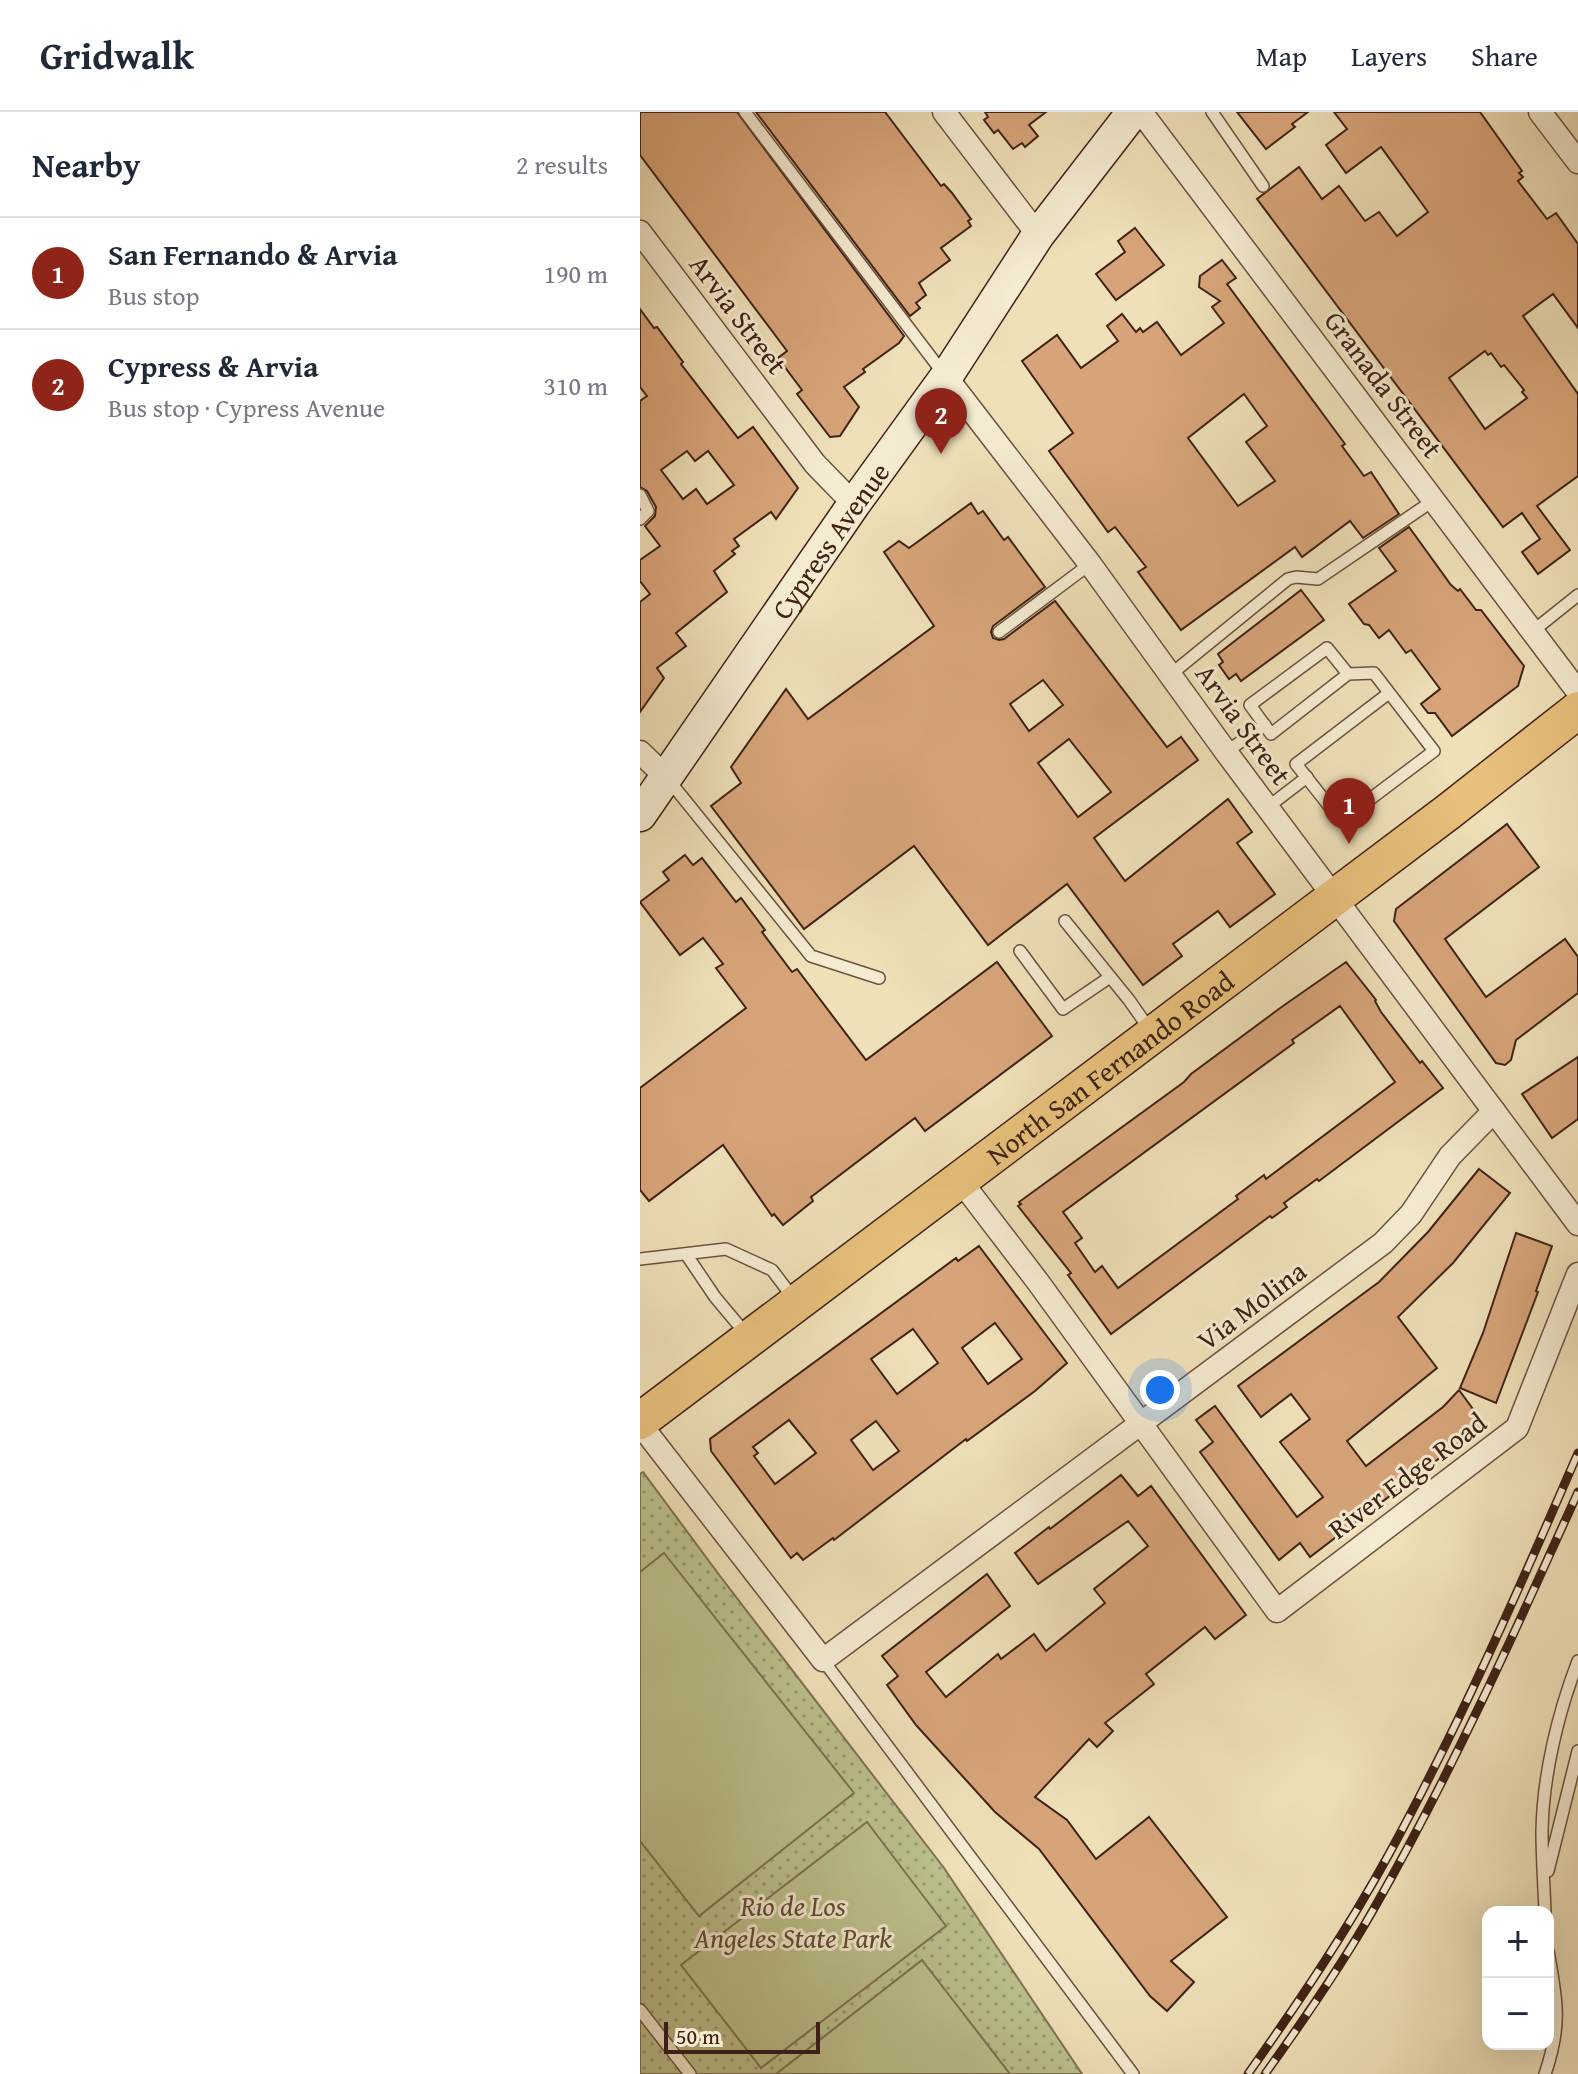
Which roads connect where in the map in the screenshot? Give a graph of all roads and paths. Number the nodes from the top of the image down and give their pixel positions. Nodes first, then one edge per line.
1 (745, 112) edge
2 (944, 112) edge
3 (1133, 112) edge
4 (1141, 112) edge
5 (1212, 112) edge
6 (1540, 112) edge
7 (1578, 162) edge
8 (1263, 186) dead end
9 (640, 232) edge
10 (1038, 235) junction
11 (946, 377) junction
12 (640, 495) edge
13 (1434, 500) junction
14 (854, 504) junction
15 (640, 519) edge
16 (1090, 564) junction
17 (1578, 595) edge
18 (1533, 631) junction
19 (999, 632) dead end
20 (1348, 674) junction
21 (1170, 675) junction
22 (1578, 692) edge
23 (1389, 693) junction
24 (1578, 710) edge
25 (1265, 725) junction
26 (640, 752) edge
27 (1226, 752) junction
28 (1307, 777) junction
29 (667, 778) junction
30 (1268, 807) junction
31 (640, 815) edge
32 (1334, 898) junction
33 (1065, 921) dead end
34 (1020, 951) dead end
35 (1110, 977) junction
36 (879, 978) dead end
37 (1152, 1034) junction
38 (1494, 1111) junction
39 (960, 1180) junction
40 (1578, 1224) edge
41 (686, 1254) junction
42 (640, 1259) edge
43 (1578, 1274) edge
44 (796, 1302) junction
45 (749, 1338) junction
46 (640, 1422) edge
47 (1142, 1425) junction
48 (823, 1660) junction
49 (1578, 1661) edge
50 (1578, 1751) edge
51 (1545, 1886) junction
52 (1545, 1906) edge
53 (1553, 1978) edge
54 (640, 2010) edge
55 (690, 2074) edge
56 (1133, 2074) edge
57 (1545, 2074) edge

1 - 11 lane
2 - 10 street
3 - 10 street, Cypress Avenue
4 - 13 street, Granada Street
5 - 8 lane
6 - 7 street
9 - 14 street, Arvia Street
10 - 11 street, Cypress Avenue
11 - 14 street, Cypress Avenue
11 - 16 street, Arvia Street
12 - 15 lane
13 - 18 street, Granada Street
13 - 21 lane
14 - 29 street, Cypress Avenue
16 - 19 lane
16 - 21 street, Arvia Street
17 - 18 lane
18 - 22 street, Granada Street
20 - 23 lane
20 - 25 lane
20 - 25 lane
21 - 27 street, Arvia Street
23 - 28 lane
23 - 28 lane
24 - 32 main road, North San Fernando Road
25 - 27 lane
26 - 29 street
27 - 30 street, Arvia Street
28 - 30 lane
29 - 31 street, Cypress Avenue
29 - 36 lane
30 - 32 street, Arvia Street
32 - 37 main road, North San Fernando Road
32 - 38 street, Arvia Street
33 - 35 lane
34 - 35 lane
35 - 37 lane
37 - 39 main road, North San Fernando Road
38 - 40 street, Arvia Street
38 - 47 street, Via Molina
39 - 44 main road, North San Fernando Road
39 - 47 street
41 - 42 lane
41 - 44 lane
41 - 45 lane
43 - 47 street, River Edge Road
44 - 45 main road, North San Fernando Road
45 - 46 main road, North San Fernando Road
46 - 48 street
47 - 48 street, Via Molina
48 - 56 lane
49 - 51 lane
50 - 51 lane
51 - 52 lane
53 - 57 lane
54 - 55 lane

